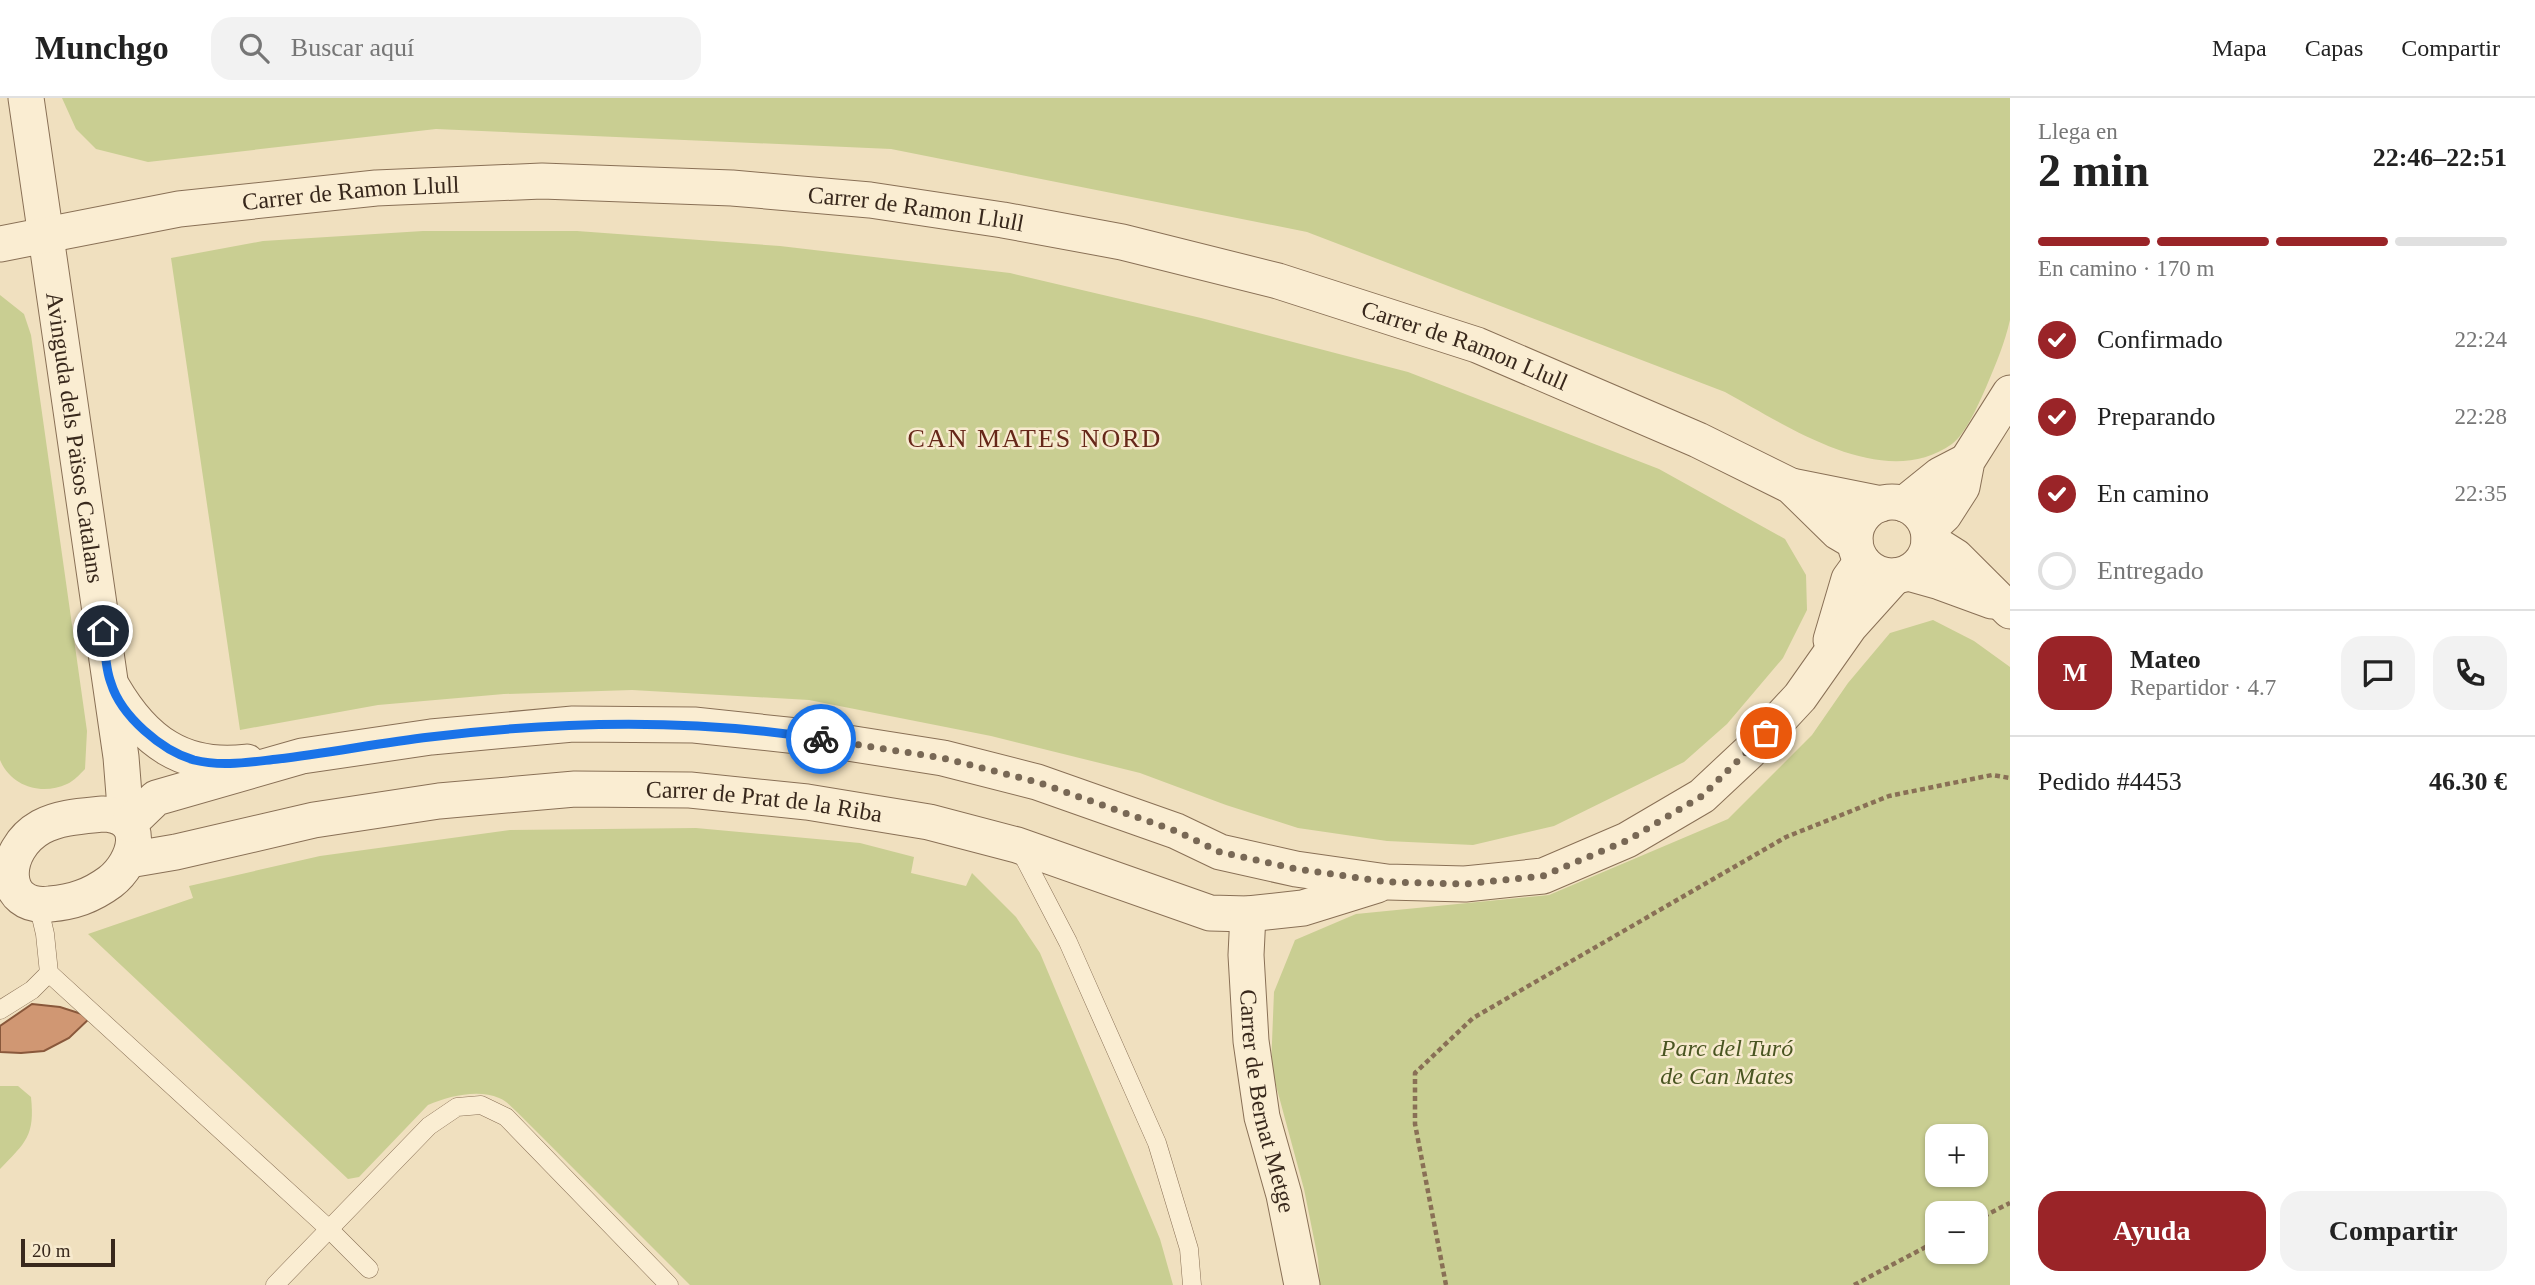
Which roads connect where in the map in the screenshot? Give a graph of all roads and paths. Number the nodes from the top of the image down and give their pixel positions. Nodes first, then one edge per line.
1 (26, 98) edge
2 (45, 234) junction
3 (0, 244) edge
4 (2010, 393) edge
5 (1967, 461) junction
6 (1791, 486) junction
7 (1892, 503) junction
8 (1929, 535) junction
9 (1858, 552) junction
10 (1901, 574) junction
11 (2006, 608) edge
12 (1824, 663) junction
13 (111, 684) junction
14 (302, 756) junction
15 (2010, 778) edge
16 (0, 822) edge
17 (128, 822) junction
18 (1017, 845) junction
19 (129, 860) junction
20 (7, 861) edge
21 (1388, 882) junction
22 (19, 904) edge
23 (1248, 914) junction
24 (49, 973) junction
25 (0, 1010) edge
26 (2010, 1203) edge
27 (1988, 1214) edge
28 (330, 1229) junction
29 (1925, 1247) edge
30 (369, 1269) dead end
31 (275, 1285) edge
32 (669, 1285) edge
33 (1192, 1285) edge
34 (1302, 1285) edge
35 (1446, 1285) edge
36 (1854, 1285) edge

1 - 2 street, Avinguda dels Països Catalans
2 - 3 street, Carrer de Ramon Llull
2 - 6 street, Carrer de Ramon Llull
2 - 13 street, Avinguda dels Països Catalans
4 - 5 street
5 - 7 street
5 - 8 street
6 - 7 street, Carrer de Ramon Llull
6 - 9 street, Carrer de Ramon Llull
7 - 8 street
7 - 9 street
8 - 10 street
8 - 11 street
9 - 10 street
9 - 12 street, Carrer de Prat de la Riba
10 - 11 street
10 - 12 street, Carrer de Prat de la Riba
12 - 21 street, Carrer de Prat de la Riba
13 - 14 street
13 - 17 street, Avinguda dels Països Catalans
14 - 17 street, Carrer de Prat de la Riba
14 - 21 street, Carrer de Prat de la Riba
15 - 35 path
16 - 20 street
17 - 19 street
17 - 20 street
18 - 19 street, Carrer de Prat de la Riba
18 - 23 street, Carrer de Prat de la Riba
18 - 33 lane
19 - 22 street
20 - 22 street
21 - 23 street, Carrer de Prat de la Riba
22 - 24 lane
23 - 34 street, Carrer de Bernat Metge
24 - 25 lane
24 - 28 lane
26 - 27 path
28 - 30 lane
28 - 31 lane
28 - 32 lane
29 - 36 path

